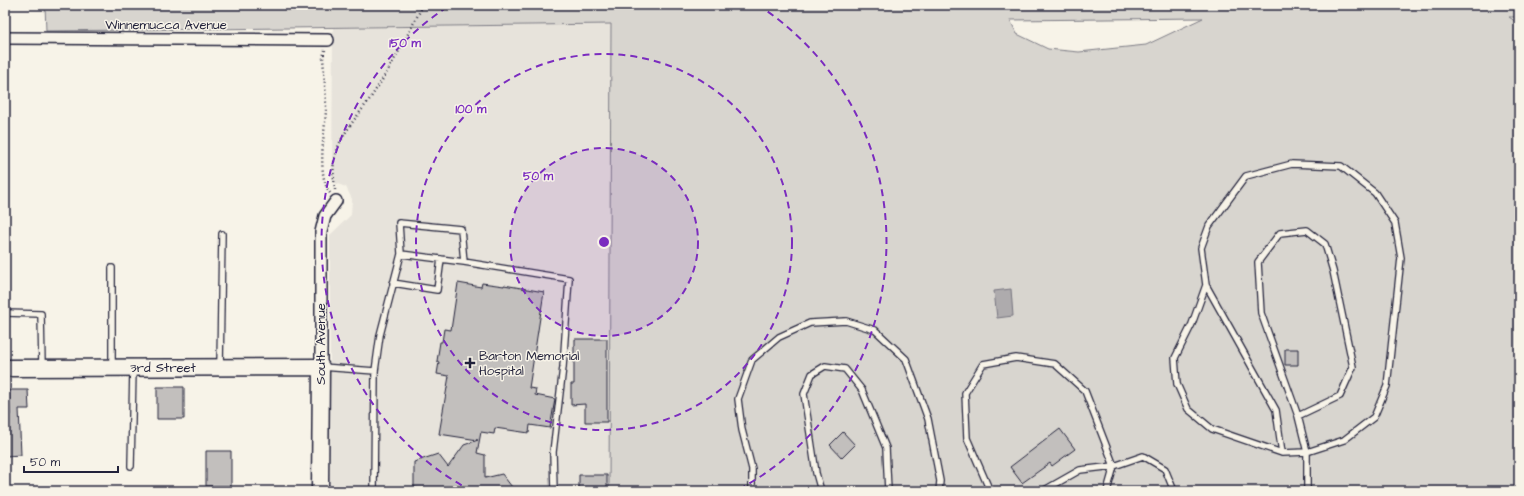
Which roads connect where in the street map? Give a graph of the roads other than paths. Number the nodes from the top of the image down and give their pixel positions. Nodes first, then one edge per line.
1 (5, 38) edge
2 (328, 40) road end
3 (336, 201) road end
4 (222, 234) dead end
5 (401, 254) junction
6 (441, 259) junction
7 (464, 262) junction
8 (112, 268) dead end
9 (393, 283) junction
10 (1206, 285) junction
11 (5, 314) edge
12 (112, 367) junction
13 (220, 367) junction
14 (321, 367) junction
15 (5, 368) edge
16 (42, 368) junction
17 (133, 369) junction
18 (375, 370) junction
19 (1298, 416) junction
20 (1307, 452) junction
21 (1282, 453) junction
22 (131, 466) dead end
23 (1114, 466) junction
24 (320, 491) edge
25 (374, 491) edge
26 (554, 491) edge
27 (752, 491) edge
28 (821, 491) edge
29 (888, 491) edge
30 (939, 491) edge
31 (990, 491) edge
32 (1043, 491) edge
33 (1107, 491) edge
34 (1174, 491) edge
35 (1307, 491) edge

1 - 2 street, Winnemucca Avenue
3 - 14 street, South Avenue
4 - 13 lane
5 - 6 lane
5 - 7 lane
5 - 9 lane
6 - 7 lane
6 - 9 lane
7 - 26 lane
8 - 12 lane
9 - 18 lane
10 - 20 lane
10 - 21 lane
10 - 21 lane
11 - 16 lane
12 - 16 street, 3rd Street
12 - 17 street, 3rd Street
13 - 14 street, 3rd Street
13 - 17 street, 3rd Street
14 - 18 lane
14 - 24 street, South Avenue
15 - 16 street, 3rd Street
17 - 22 lane
18 - 25 lane
19 - 19 lane
19 - 20 lane
20 - 21 lane
20 - 35 lane
23 - 31 lane
23 - 32 lane
23 - 33 lane
23 - 34 lane
27 - 30 lane
28 - 29 lane

